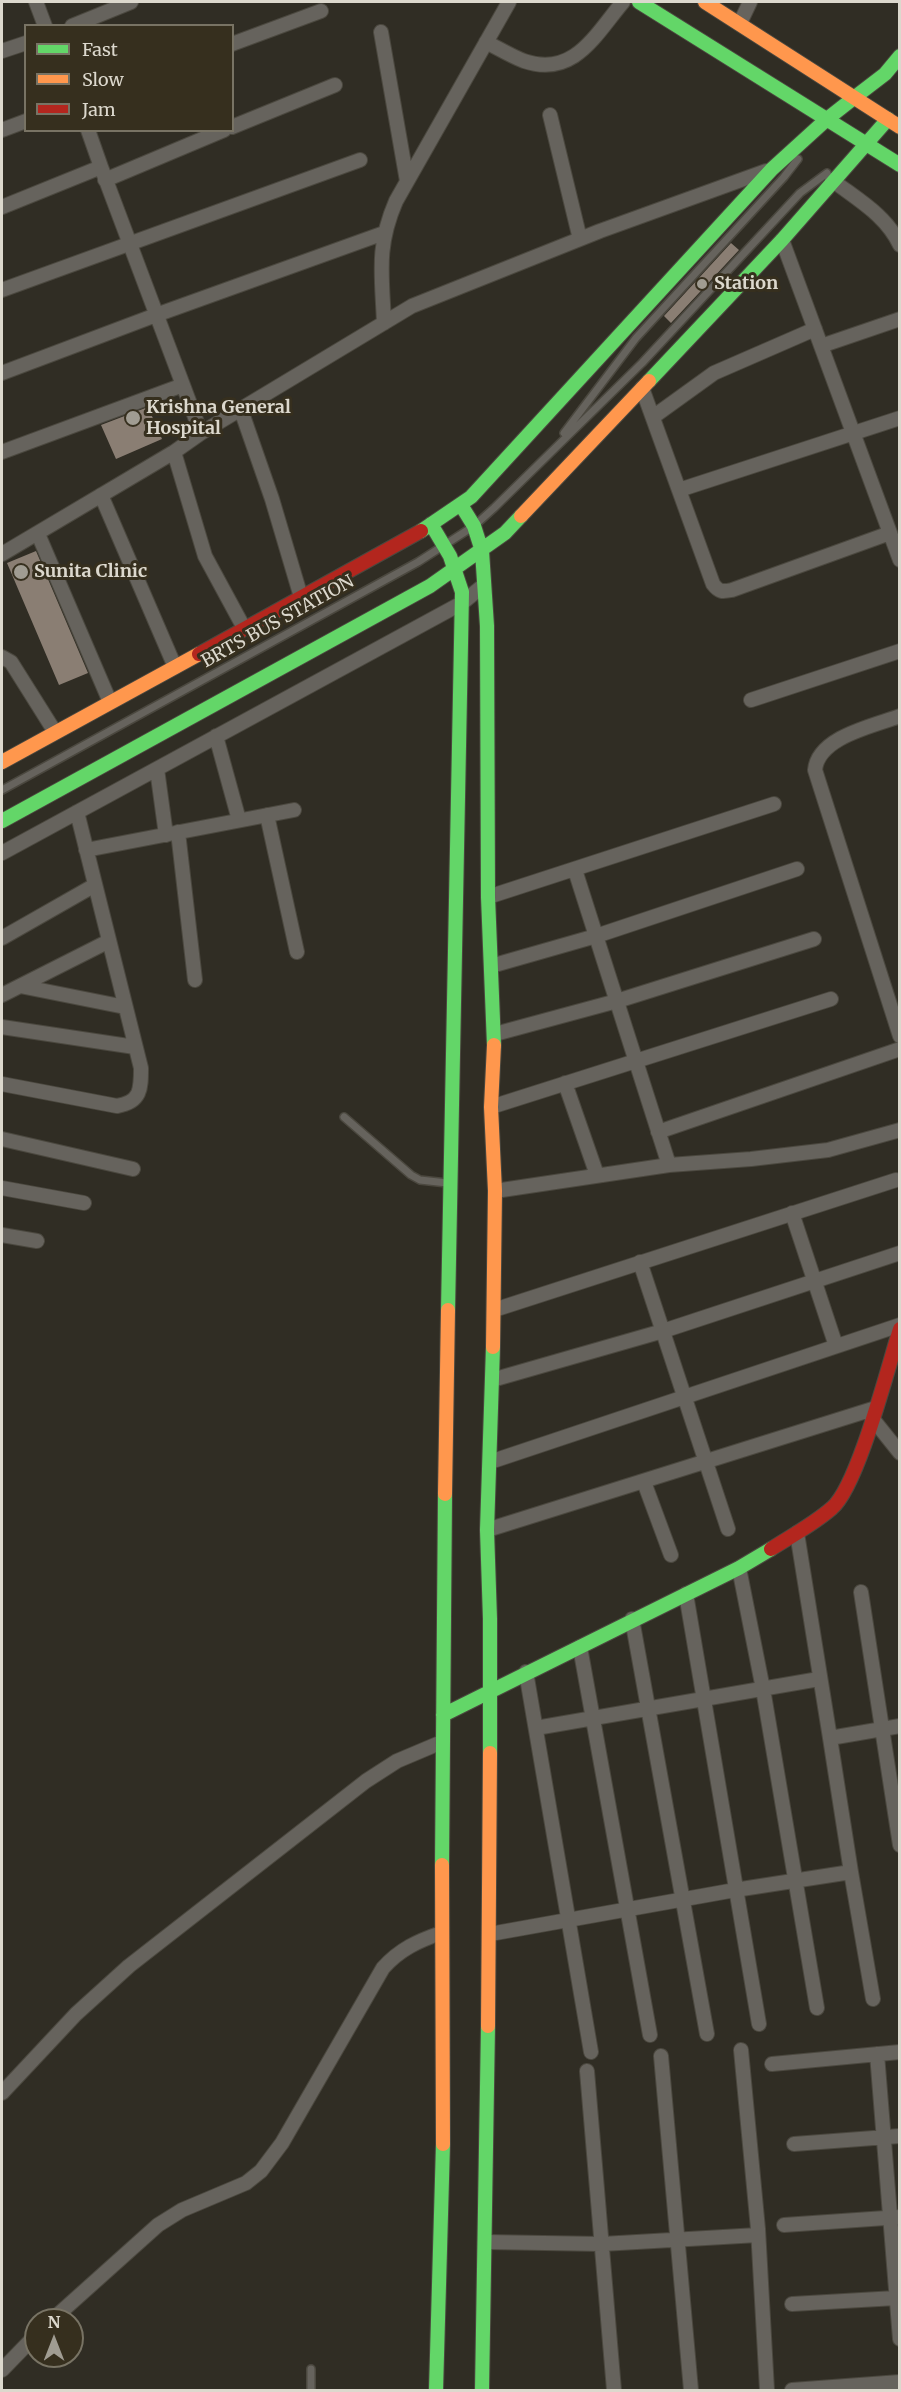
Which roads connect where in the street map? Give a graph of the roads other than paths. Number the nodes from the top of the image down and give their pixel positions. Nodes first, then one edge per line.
1 (36, 2) edge
2 (131, 2) edge
3 (509, 2) edge
4 (623, 2) edge
5 (639, 2) edge
6 (705, 2) edge
7 (750, 2) edge
8 (321, 11) dead end
9 (740, 23) junction
10 (44, 24) edge
11 (77, 24) edge
12 (381, 32) dead end
13 (486, 42) junction
14 (234, 43) edge
15 (24, 44) edge
16 (2, 51) edge
17 (900, 56) edge
18 (335, 85) dead end
19 (855, 97) junction
20 (900, 108) edge
21 (550, 115) dead end
22 (827, 118) junction
23 (24, 122) edge
24 (894, 123) edge
25 (234, 126) edge
26 (2, 130) edge
27 (89, 132) edge
28 (219, 132) edge
29 (864, 144) junction
30 (360, 160) dead end
31 (900, 165) edge
32 (772, 169) junction
33 (103, 173) junction
34 (832, 180) junction
35 (407, 181) junction
36 (2, 207) edge
37 (384, 233) junction
38 (580, 239) junction
39 (782, 240) junction
40 (129, 243) junction
41 (900, 245) edge
42 (2, 290) edge
43 (156, 315) junction
44 (900, 319) edge
45 (384, 323) junction
46 (815, 329) junction
47 (821, 346) junction
48 (2, 373) edge
49 (183, 385) junction
50 (642, 388) junction
51 (241, 411) junction
52 (653, 417) junction
53 (900, 418) edge
54 (201, 433) junction
55 (853, 433) junction
56 (2, 452) edge
57 (174, 452) junction
58 (549, 452) junction
59 (679, 490) junction
60 (101, 495) junction
61 (461, 505) junction
62 (431, 524) junction
63 (474, 526) junction
64 (890, 533) junction
65 (38, 534) junction
66 (445, 544) junction
67 (482, 551) junction
68 (2, 554) edge
69 (900, 560) edge
70 (456, 569) junction
71 (484, 585) junction
72 (301, 597) junction
73 (462, 603) junction
74 (244, 628) junction
75 (900, 651) edge
76 (2, 657) edge
77 (175, 667) junction
78 (751, 700) dead end
79 (110, 702) junction
80 (900, 716) edge
81 (55, 732) junction
82 (216, 736) junction
83 (2, 762) edge
84 (157, 769) junction
85 (2, 790) edge
86 (774, 804) dead end
87 (294, 810) dead end
88 (77, 812) junction
89 (267, 815) junction
90 (239, 820) junction
91 (2, 821) edge
92 (172, 833) junction
93 (86, 850) junction
94 (2, 853) edge
95 (797, 869) dead end
96 (576, 870) junction
97 (95, 885) junction
98 (488, 897) junction
99 (596, 936) junction
100 (2, 938) edge
101 (814, 939) dead end
102 (109, 941) junction
103 (297, 952) dead end
104 (491, 966) junction
105 (195, 980) dead end
106 (20, 986) junction
107 (2, 995) edge
108 (831, 999) dead end
109 (617, 1001) junction
110 (125, 1007) junction
111 (2, 1027) edge
112 (495, 1034) junction
113 (900, 1036) edge
114 (135, 1047) junction
115 (900, 1049) edge
116 (636, 1061) junction
117 (2, 1083) edge
118 (565, 1083) junction
119 (491, 1107) junction
120 (344, 1117) dead end
121 (900, 1130) edge
122 (658, 1132) junction
123 (2, 1139) edge
124 (669, 1165) junction
125 (133, 1169) dead end
126 (597, 1175) junction
127 (896, 1180) dead end
128 (451, 1183) junction
129 (2, 1188) edge
130 (495, 1191) junction
131 (84, 1203) dead end
132 (792, 1213) junction
133 (2, 1235) edge
134 (37, 1241) dead end
135 (900, 1253) edge
136 (640, 1262) junction
137 (814, 1281) junction
138 (494, 1310) junction
139 (900, 1327) edge
140 (663, 1331) junction
141 (836, 1346) junction
142 (897, 1353) edge
143 (492, 1380) junction
144 (684, 1396) junction
145 (874, 1413) junction
146 (900, 1453) edge
147 (490, 1462) junction
148 (706, 1462) junction
149 (644, 1482) junction
150 (728, 1529) dead end
151 (487, 1530) junction
152 (797, 1533) junction
153 (672, 1555) dead end
154 (739, 1568) junction
155 (861, 1592) dead end
156 (686, 1594) junction
157 (632, 1619) junction
158 (580, 1647) junction
159 (526, 1672) junction
160 (819, 1679) junction
161 (763, 1689) junction
162 (490, 1691) junction
163 (705, 1698) junction
164 (648, 1708) junction
165 (443, 1715) junction
166 (593, 1718) junction
167 (900, 1726) edge
168 (536, 1728) junction
169 (881, 1730) junction
170 (830, 1738) junction
171 (442, 1742) junction
172 (900, 1845) edge
173 (850, 1872) junction
174 (794, 1881) junction
175 (735, 1890) junction
176 (683, 1900) junction
177 (628, 1910) junction
178 (569, 1921) junction
179 (441, 1933) junction
180 (490, 1934) junction
181 (873, 1999) dead end
182 (817, 2008) dead end
183 (759, 2024) dead end
184 (707, 2034) dead end
185 (650, 2035) dead end
186 (741, 2050) dead end
187 (591, 2052) dead end
188 (900, 2052) edge
189 (877, 2054) junction
190 (661, 2056) dead end
191 (772, 2064) dead end
192 (587, 2071) dead end
193 (2, 2092) edge
194 (900, 2136) edge
195 (884, 2137) junction
196 (794, 2144) dead end
197 (895, 2217) edge
198 (784, 2225) dead end
199 (758, 2235) junction
200 (678, 2240) junction
201 (486, 2242) junction
202 (602, 2244) junction
203 (896, 2298) junction
204 (792, 2304) dead end
205 (65, 2308) edge
206 (900, 2339) edge
207 (24, 2347) edge
208 (311, 2368) dead end
209 (2, 2370) edge
210 (900, 2382) edge
211 (792, 2390) edge
212 (311, 2391) edge
213 (436, 2391) edge
214 (482, 2391) edge
215 (614, 2391) edge
216 (691, 2391) edge
217 (768, 2391) edge

1 - 10 street
2 - 11 street
3 - 13 street
4 - 13 street
5 - 22 street
6 - 9 street
7 - 9 street
8 - 14 street
9 - 19 street
12 - 35 street
13 - 35 street
15 - 16 street
17 - 19 street
18 - 25 street
19 - 22 street
19 - 24 street
20 - 24 street
21 - 38 street
22 - 29 street
22 - 32 street
22 - 58 lane
23 - 26 street
24 - 29 street
27 - 33 street
28 - 33 street
29 - 31 street
29 - 34 street
29 - 58 lane
30 - 40 street
32 - 38 street
32 - 61 street
33 - 36 street
33 - 40 street
34 - 39 street
34 - 41 street
35 - 37 street
37 - 43 street
37 - 45 street
38 - 45 street
39 - 46 street
39 - 50 street
40 - 42 street
40 - 43 street
43 - 48 street
43 - 49 street
44 - 47 street
45 - 51 street
46 - 47 street
46 - 52 street
47 - 55 street
49 - 54 street
49 - 56 street
50 - 52 street
50 - 67 street
51 - 54 street
51 - 72 street
52 - 59 street
53 - 55 street
54 - 57 street
55 - 59 street
55 - 64 street
57 - 60 street
57 - 74 street
58 - 63 lane, BRTS BUS STATION
59 - 64 street
60 - 65 street
60 - 77 street
61 - 62 street
61 - 63 street
62 - 66 street
62 - 72 street
63 - 66 lane, BRTS BUS STATION
63 - 67 street
64 - 69 street
65 - 68 street
65 - 79 street
66 - 70 street
66 - 85 lane, BRTS BUS STATION
67 - 70 street
67 - 71 street
70 - 73 street
70 - 91 street
71 - 73 street
71 - 98 street
72 - 74 street
73 - 82 street
73 - 128 street
74 - 77 street
75 - 78 street
76 - 81 street
77 - 79 street
79 - 81 street
80 - 113 street
81 - 83 street
82 - 84 street
82 - 90 street
84 - 88 street
84 - 92 street
86 - 96 street
87 - 89 street
88 - 93 street
88 - 94 street
89 - 90 street
89 - 103 street
90 - 92 street
92 - 93 street
92 - 105 street
93 - 97 street
95 - 99 street
96 - 98 street
96 - 99 street
97 - 100 street
97 - 102 street
98 - 104 street
99 - 104 street
99 - 109 street
101 - 109 street
102 - 106 street
102 - 110 street
104 - 112 street
106 - 107 street
106 - 110 street
108 - 116 street
109 - 112 street
109 - 116 street
110 - 114 street
111 - 114 street
112 - 119 street
114 - 117 street
115 - 122 street
116 - 118 street
116 - 122 street
118 - 119 street
118 - 126 street
119 - 130 street
120 - 128 lane
121 - 124 street
122 - 124 street
123 - 125 street
124 - 126 street
126 - 130 street
127 - 132 street
128 - 165 street
129 - 131 street
130 - 138 street
132 - 136 street
132 - 137 street
133 - 134 street
135 - 137 street
136 - 138 street
136 - 140 street
137 - 140 street
137 - 141 street
138 - 143 street
139 - 141 street
139 - 142 street
140 - 143 street
140 - 144 street
141 - 144 street
142 - 145 street
143 - 147 street
144 - 147 street
144 - 148 street
145 - 146 street
145 - 148 street
145 - 152 street
147 - 151 street
148 - 149 street
148 - 150 street
149 - 151 street
149 - 153 street
151 - 162 street
152 - 154 street
152 - 160 street
154 - 156 street
154 - 161 street
155 - 169 street
156 - 157 street
156 - 163 street
157 - 158 street
157 - 164 street
158 - 159 street
158 - 166 street
159 - 162 street
159 - 168 street
160 - 161 street
160 - 170 street
161 - 163 street
161 - 174 street
162 - 165 street
162 - 180 street
163 - 164 street
163 - 175 street
164 - 166 street
164 - 176 street
165 - 171 street
166 - 168 street
166 - 177 street
167 - 169 street
168 - 178 street
169 - 170 street
169 - 172 street
170 - 173 street
171 - 179 street
171 - 193 street
173 - 174 street
173 - 181 street
174 - 175 street
174 - 182 street
175 - 176 street
175 - 183 street
176 - 177 street
176 - 184 street
177 - 178 street
177 - 185 street
178 - 180 street
178 - 187 street
179 - 205 street
179 - 213 street
180 - 201 street
186 - 199 street
188 - 189 street
189 - 191 street
189 - 195 street
190 - 200 street
192 - 202 street
194 - 195 street
195 - 196 street
195 - 197 street
197 - 198 street
197 - 203 street
199 - 200 street
199 - 217 street
200 - 202 street
200 - 216 street
201 - 202 street
201 - 214 street
202 - 215 street
203 - 204 street
203 - 206 street
207 - 209 street
208 - 212 lane
210 - 211 street

